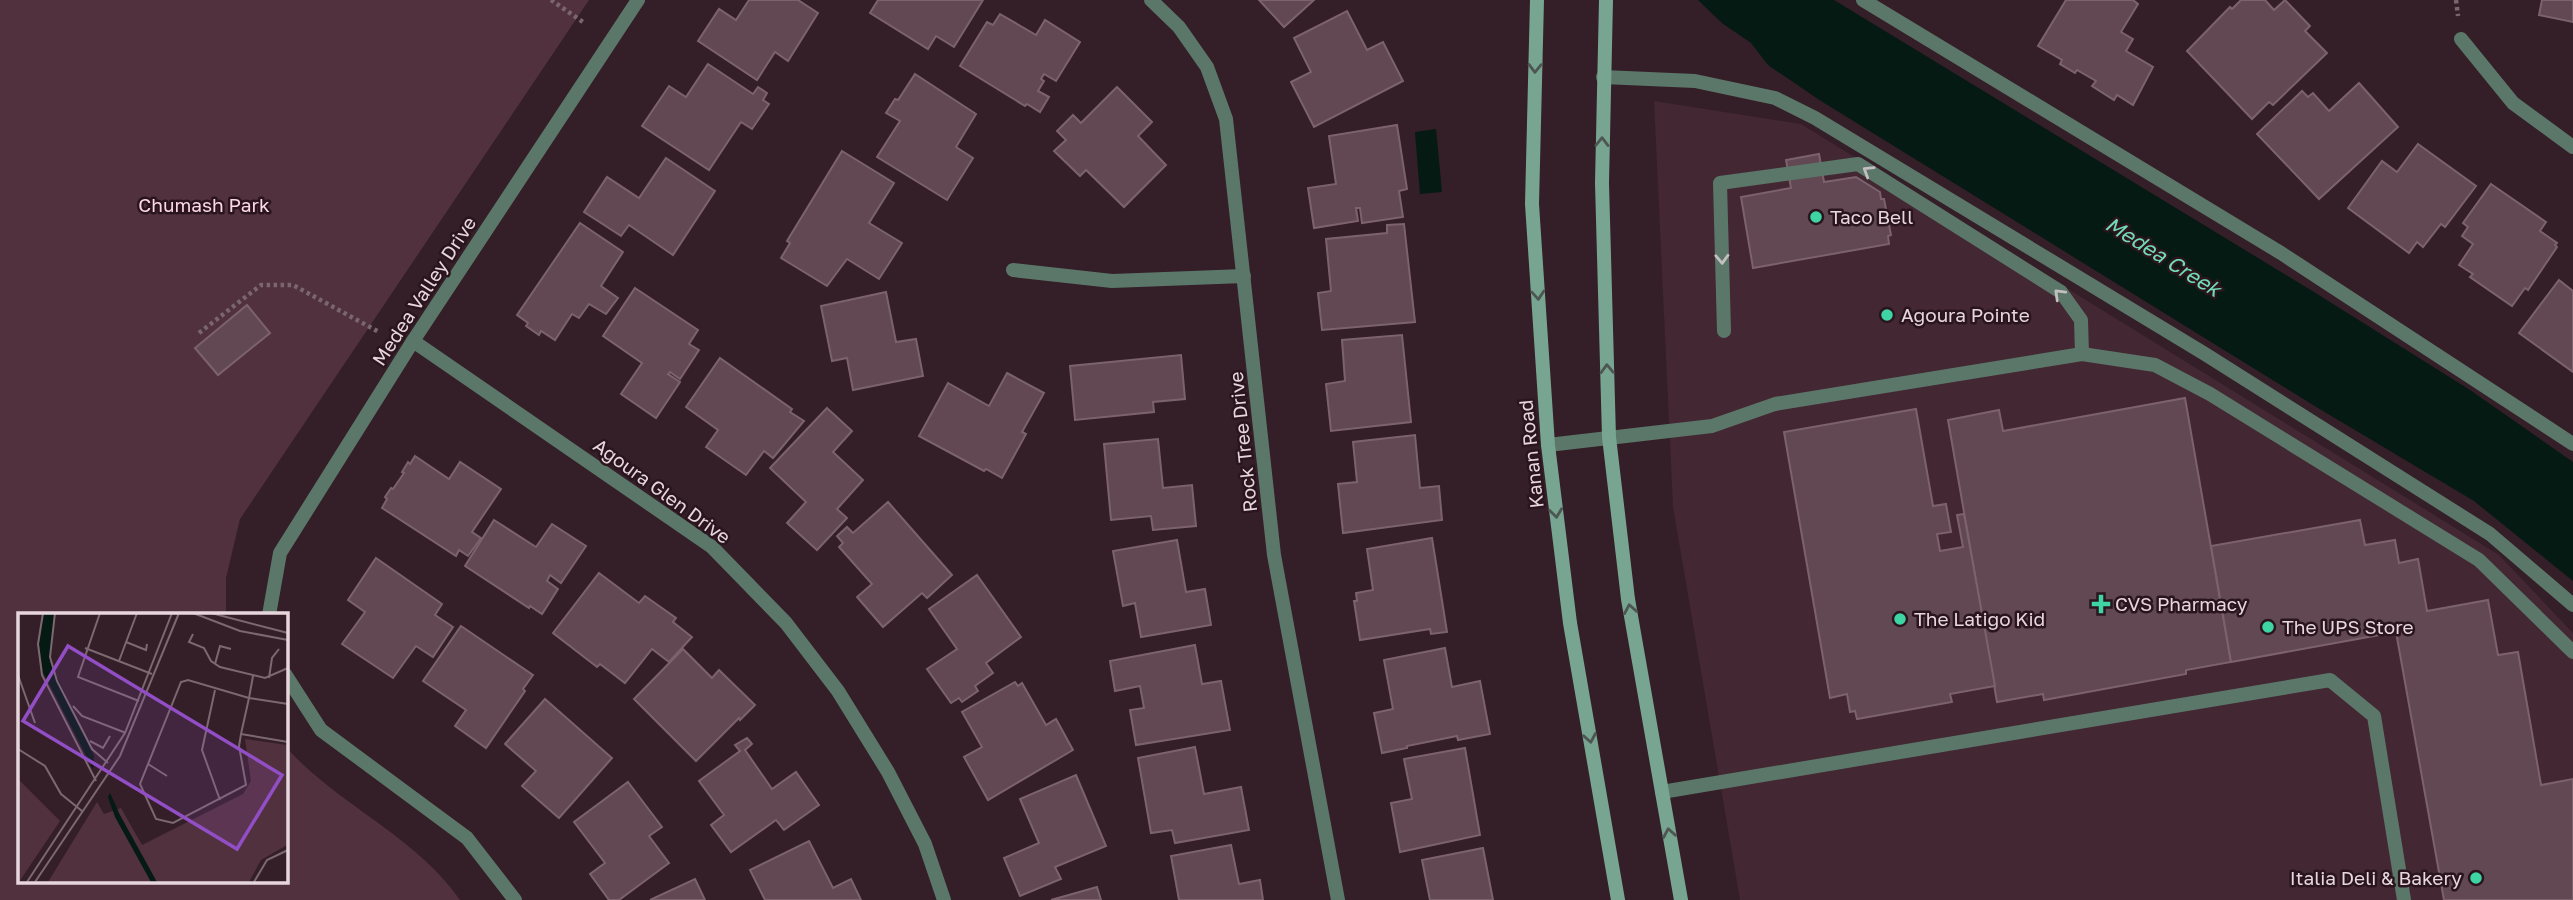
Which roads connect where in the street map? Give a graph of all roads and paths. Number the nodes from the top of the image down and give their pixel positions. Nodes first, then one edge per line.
1 (551, 0) edge
2 (638, 0) edge
3 (1151, 0) edge
4 (1537, 0) edge
5 (1606, 0) edge
6 (1863, 0) edge
7 (583, 22) dead end
8 (2461, 39) dead end
9 (1603, 78) junction
10 (2573, 147) edge
11 (1013, 270) dead end
12 (1244, 276) junction
13 (1724, 331) dead end
14 (199, 332) dead end
15 (379, 332) dead end
16 (413, 341) junction
17 (2082, 354) junction
18 (1609, 437) junction
19 (2573, 444) edge
20 (1548, 445) junction
21 (2573, 605) edge
22 (269, 613) edge
23 (2573, 652) edge
24 (287, 677) edge
25 (1662, 792) junction
26 (515, 900) edge
27 (944, 900) edge
28 (1338, 900) edge
29 (1618, 900) edge
30 (1681, 900) edge
31 (2404, 900) edge

1 - 7 path
2 - 16 street, Medea Valley Drive
3 - 12 street, Rock Tree Drive
4 -> 20 main road, Kanan Road
5 - 9 main road
6 - 19 street
8 - 10 street
18 -> 9 main road
9 - 21 street
11 - 12 street
12 - 28 street, Rock Tree Drive
17 -> 13 street
14 - 15 path
16 - 22 street, Medea Valley Drive
16 - 27 street, Agoura Glen Drive
17 - 18 street
17 - 23 street
18 - 20 street
25 -> 18 main road
20 -> 29 main road, Kanan Road
24 - 26 street
30 -> 25 main road
25 - 31 street

